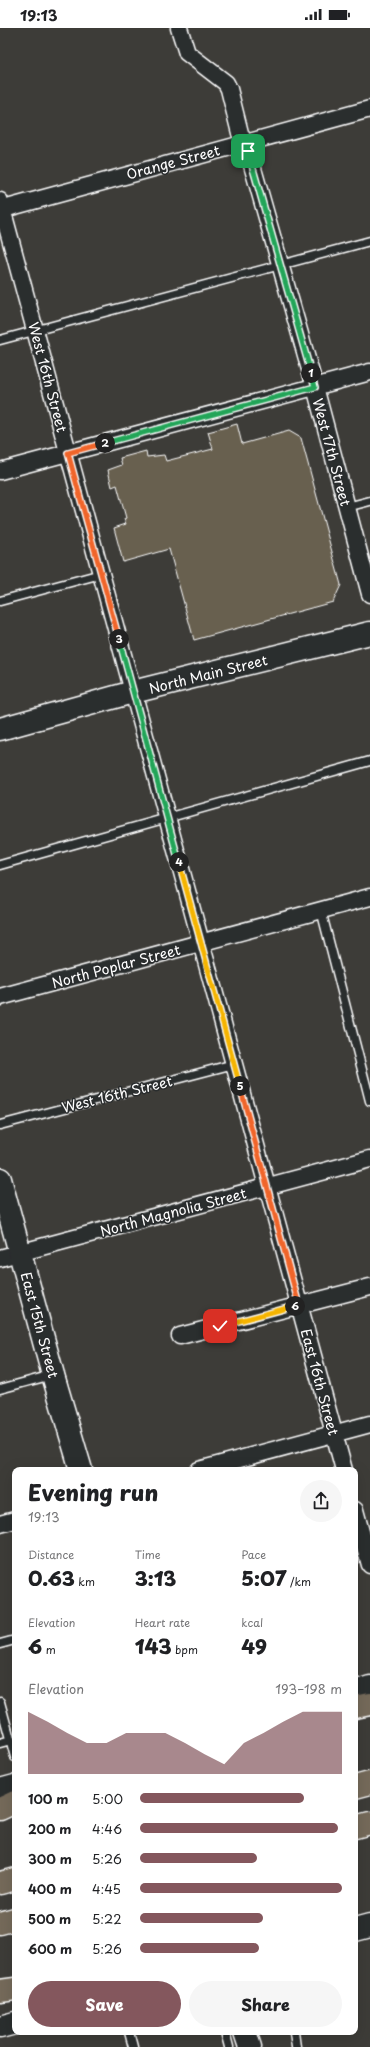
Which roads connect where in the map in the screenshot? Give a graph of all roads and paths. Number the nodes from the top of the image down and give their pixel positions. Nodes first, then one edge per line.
1 (180, 28) edge
2 (370, 109) edge
3 (245, 143) junction
4 (1, 207) edge
5 (370, 241) edge
6 (281, 265) junction
7 (35, 330) junction
8 (0, 340) edge
9 (370, 372) edge
10 (315, 387) junction
11 (68, 453) junction
12 (0, 471) edge
13 (370, 501) edge
14 (347, 507) junction
15 (101, 574) junction
16 (370, 594) edge
17 (0, 601) edge
18 (370, 633) edge
19 (133, 692) junction
20 (0, 729) edge
21 (370, 762) edge
22 (167, 818) junction
23 (0, 864) edge
24 (370, 897) edge
25 (321, 910) junction
26 (201, 943) junction
27 (0, 997) edge
28 (234, 1064) junction
29 (370, 1101) edge
30 (0, 1125) edge
31 (370, 1159) edge
32 (0, 1179) edge
33 (267, 1187) junction
34 (10, 1256) edge
35 (370, 1286) edge
36 (299, 1305) junction
37 (180, 1336) dead end
38 (53, 1375) junction
39 (0, 1389) edge
40 (370, 1424) edge
41 (334, 1434) junction
42 (80, 1467) edge
43 (210, 1467) edge
44 (343, 1467) edge
45 (358, 1520) edge
46 (12, 1521) edge
47 (0, 1524) edge
48 (369, 1558) edge
49 (12, 1641) edge
50 (0, 1644) edge
51 (370, 1687) edge
52 (358, 1691) edge
53 (0, 1702) edge
54 (370, 1704) edge
55 (358, 1706) edge
56 (11, 1740) junction
57 (0, 1743) edge
58 (12, 1744) edge
59 (370, 1783) edge
60 (358, 1786) edge
61 (12, 1787) edge
62 (0, 1790) edge
63 (12, 1803) edge
64 (0, 1809) edge
65 (370, 1823) edge
66 (358, 1826) edge
67 (12, 1880) edge
68 (0, 1884) edge
69 (12, 1920) edge
70 (0, 1923) edge
71 (370, 1926) edge
72 (358, 1929) edge
73 (12, 1989) edge
74 (0, 1991) edge
75 (12, 2024) edge
76 (0, 2027) edge
77 (130, 2035) edge
78 (226, 2035) edge
79 (246, 2035) edge
80 (294, 2035) edge
81 (134, 2047) edge
82 (229, 2047) edge
83 (250, 2047) edge
84 (296, 2047) edge

1 - 3 street, West 17th Street
2 - 3 street, Orange Street
3 - 4 street, Orange Street
3 - 6 street, West 17th Street
4 - 7 street, West 16th Street
5 - 6 lane
6 - 7 lane
6 - 10 street, West 17th Street
7 - 8 lane
7 - 11 street, West 16th Street
9 - 10 street
10 - 11 street
10 - 14 street, West 17th Street
11 - 12 street
11 - 15 street, West 16th Street
13 - 14 lane
14 - 16 street, West 17th Street
15 - 17 lane
15 - 19 street, West 16th Street
18 - 19 main road, North Main Street
19 - 20 main road, North Main Street
19 - 22 street, East 16th Street
21 - 22 lane
22 - 23 lane
22 - 26 street, East 16th Street
24 - 25 street, North Poplar Street
25 - 26 street, North Poplar Street
25 - 29 lane
26 - 27 street, North Poplar Street
26 - 28 street, East 16th Street
28 - 30 lane, West 16th Street
28 - 33 street, East 16th Street
31 - 33 street, North Magnolia Street
32 - 34 main road, East 15th Street
33 - 34 street, North Magnolia Street
33 - 36 street, East 16th Street
34 - 38 main road, East 15th Street
35 - 36 street
36 - 37 street
36 - 41 street, East 16th Street
38 - 39 lane
38 - 42 main road, East 15th Street
40 - 41 street
41 - 43 street
41 - 44 street, East 16th Street
45 - 48 street
46 - 47 street
49 - 50 lane
51 - 52 main road
53 - 56 lane
54 - 55 highway
56 - 57 lane
56 - 58 lane
59 - 60 highway
61 - 62 main road
63 - 64 highway
65 - 66 highway
67 - 68 highway
69 - 70 highway
71 - 72 main road
73 - 74 highway
75 - 76 main road
77 - 81 lane
78 - 82 lane
79 - 83 main road
80 - 84 lane

